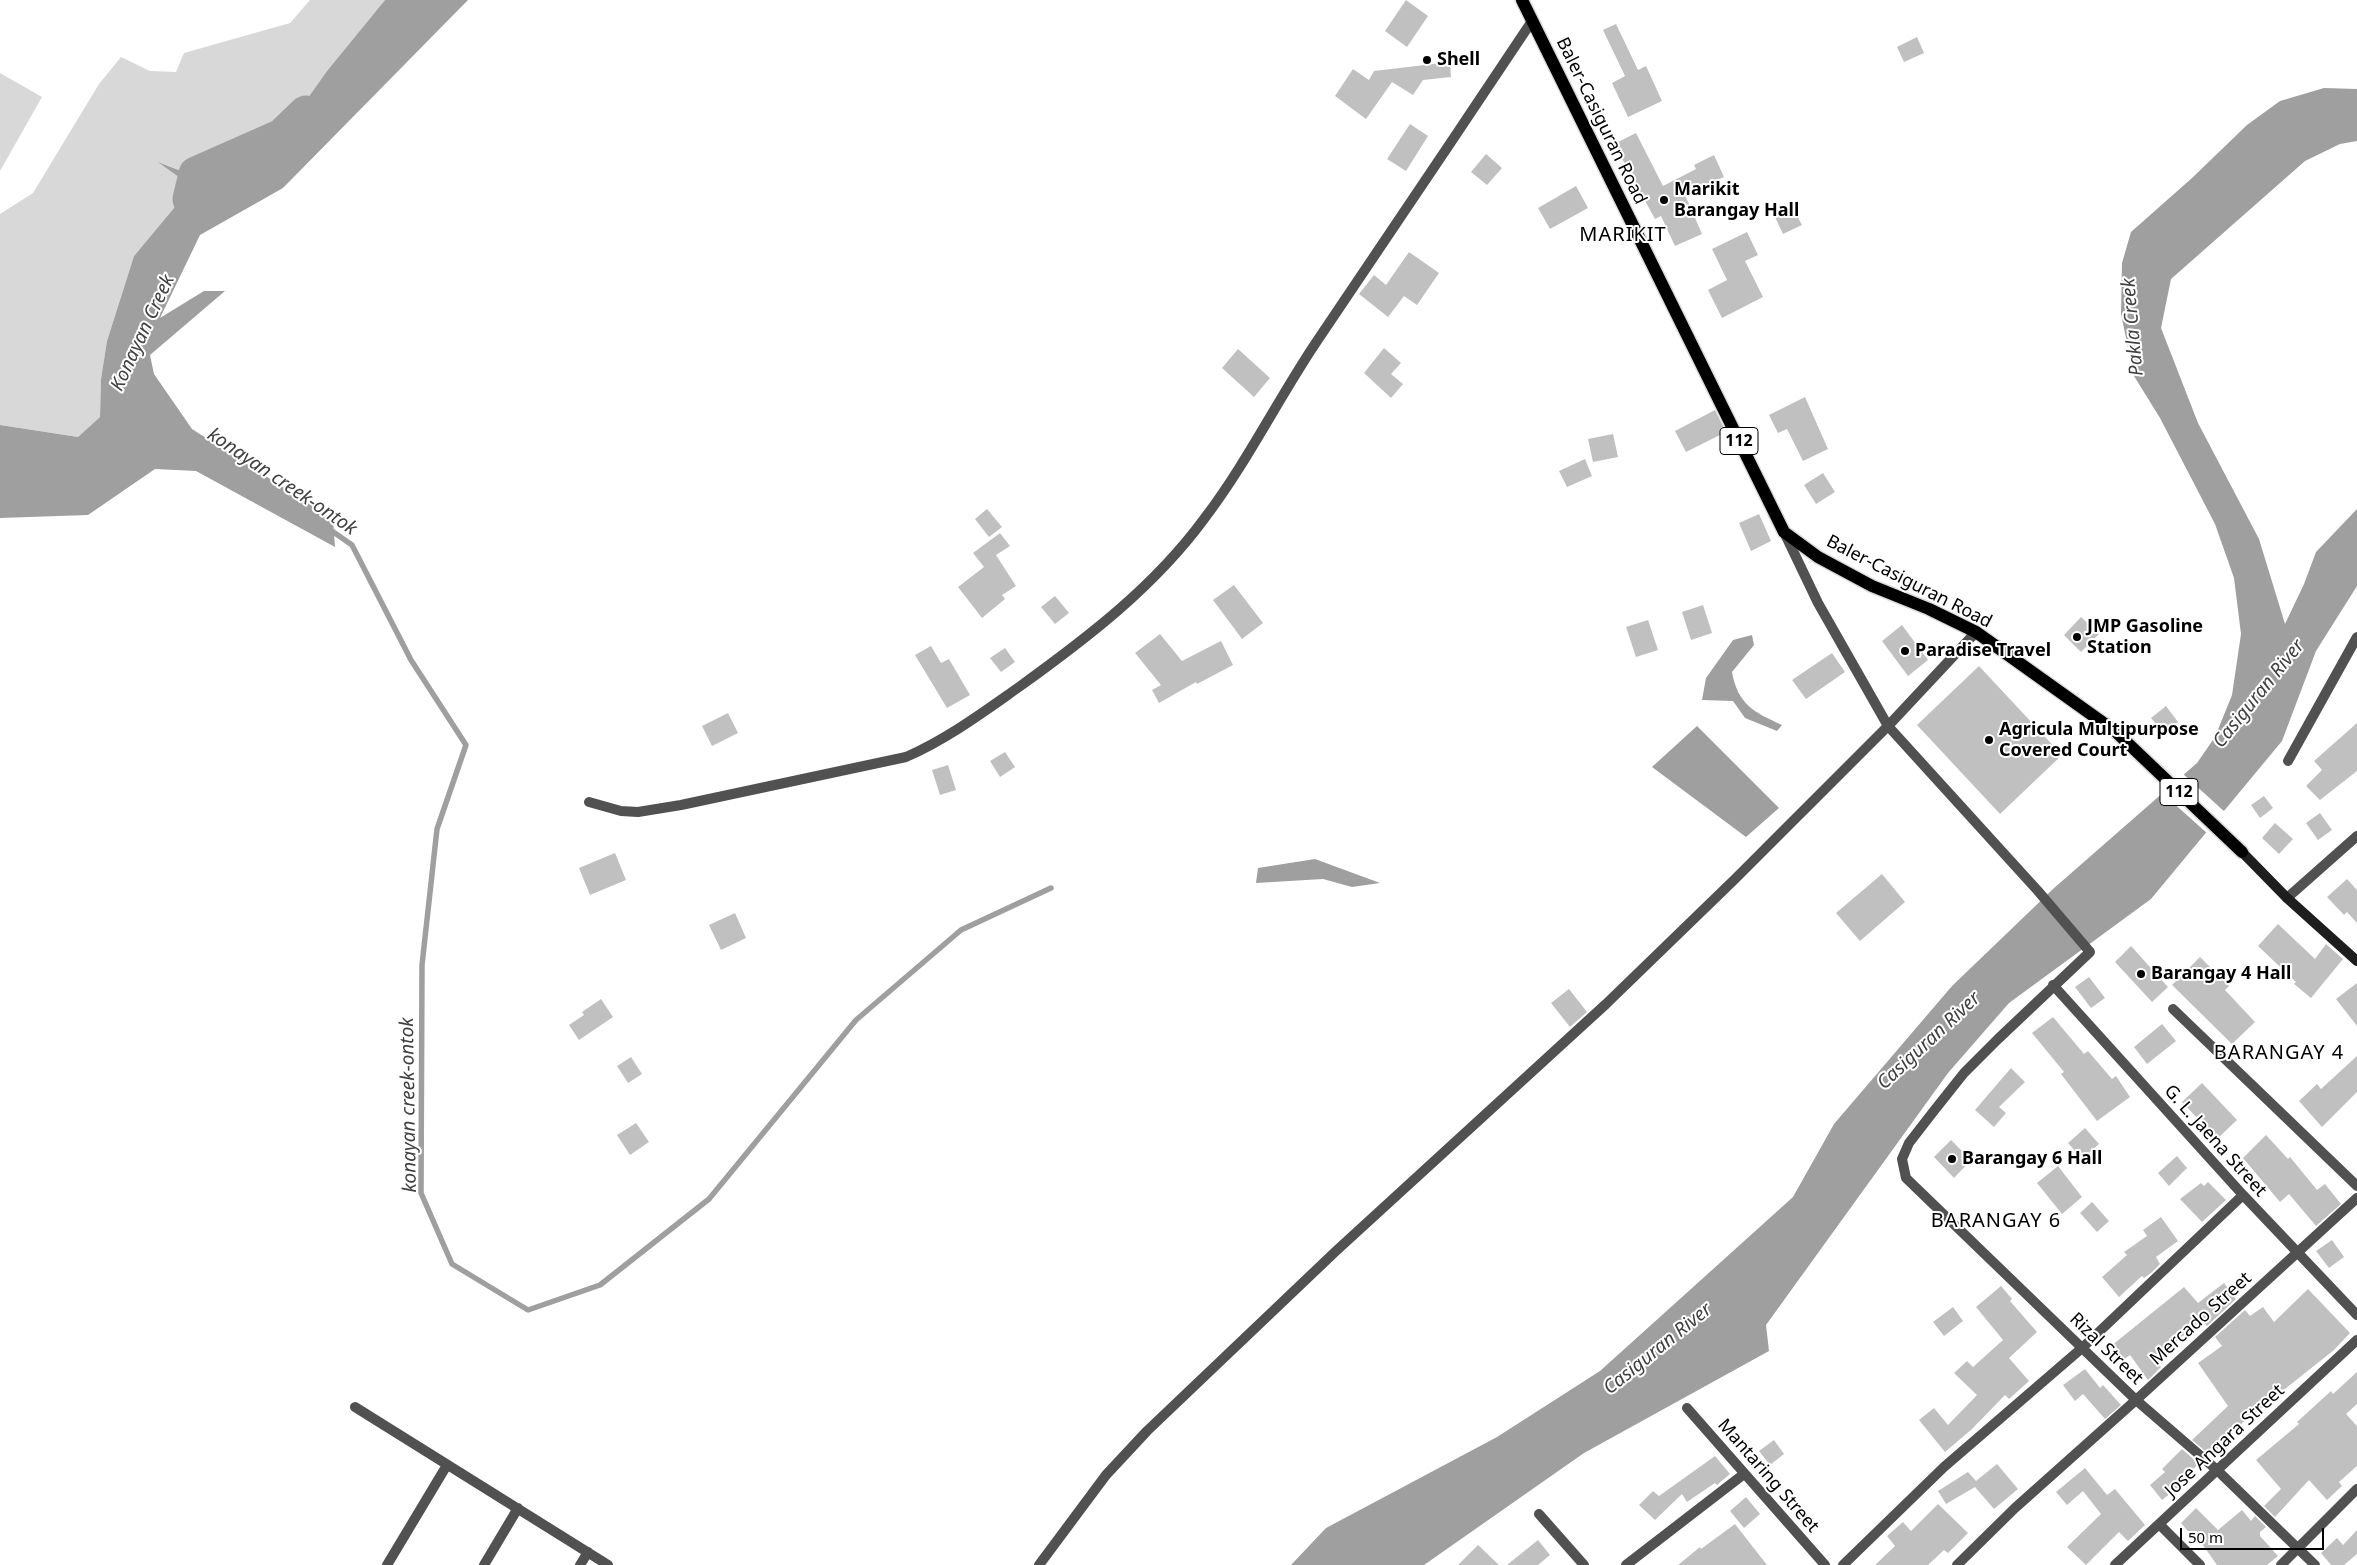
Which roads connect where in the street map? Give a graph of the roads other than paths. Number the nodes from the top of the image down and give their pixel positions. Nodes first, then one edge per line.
1 (1522, 0) edge
2 (1532, 21) junction
3 (1784, 532) junction
4 (1976, 632) junction
5 (2357, 637) edge
6 (1888, 726) junction
7 (2288, 761) dead end
8 (589, 802) dead end
9 (2357, 836) edge
10 (2242, 852) joint
11 (2288, 898) junction
12 (2357, 961) edge
13 (2053, 985) junction
14 (2173, 1010) dead end
15 (2357, 1186) edge
16 (2242, 1195) junction
17 (2357, 1198) edge
18 (2297, 1254) junction
19 (2357, 1315) edge
20 (2357, 1340) edge
21 (2082, 1348) junction
22 (2136, 1400) junction
23 (355, 1407) dead end
24 (1687, 1408) dead end
25 (447, 1464) junction
26 (2217, 1470) junction
27 (1744, 1474) junction
28 (2357, 1489) edge
29 (518, 1508) junction
30 (1540, 1514) dead end
31 (2160, 1524) junction
32 (2298, 1548) junction
33 (588, 1552) junction
34 (387, 1565) edge
35 (484, 1565) edge
36 (580, 1565) edge
37 (608, 1565) edge
38 (1039, 1565) edge
39 (1584, 1565) edge
40 (1626, 1565) edge
41 (1825, 1565) edge
42 (1843, 1565) edge
43 (1957, 1565) edge
44 (2115, 1565) edge
45 (2200, 1565) edge
46 (2281, 1565) edge
47 (2315, 1565) edge

1 - 2 main road, Baler-Casiguran Road / 112
2 - 3 main road, Baler-Casiguran Road / 112
2 - 8 street
3 - 4 main road, Baler-Casiguran Road / 112
3 - 6 street
4 - 6 street
4 - 10 main road, Baler-Casiguran Road / 112
5 - 7 street
6 - 13 street
6 - 38 street
9 - 11 street
10 - 11 main road, 112
11 - 12 main road, 112
13 - 16 street, G. L. Jaena Street
13 - 21 street, Rizal Street
14 - 15 street
16 - 18 street, G. L. Jaena Street
16 - 21 street
17 - 18 street, Mercado Street
18 - 19 street, G. L. Jaena Street
18 - 22 street, Mercado Street
20 - 26 street, Jose Angara Street
21 - 22 street, Rizal Street
21 - 42 street
22 - 26 street, Rizal Street
22 - 43 street, Mercado Street
23 - 25 street
24 - 27 street, Mantaring Street
25 - 29 street
25 - 34 street
26 - 31 street, Jose Angara Street
26 - 32 street, Rizal Street
27 - 40 street
27 - 41 street, Mantaring Street
28 - 32 street
29 - 33 street
29 - 35 street
30 - 39 street
31 - 44 street, Jose Angara Street
31 - 45 street
32 - 46 street
32 - 47 street, Rizal Street
33 - 36 street
33 - 37 street

